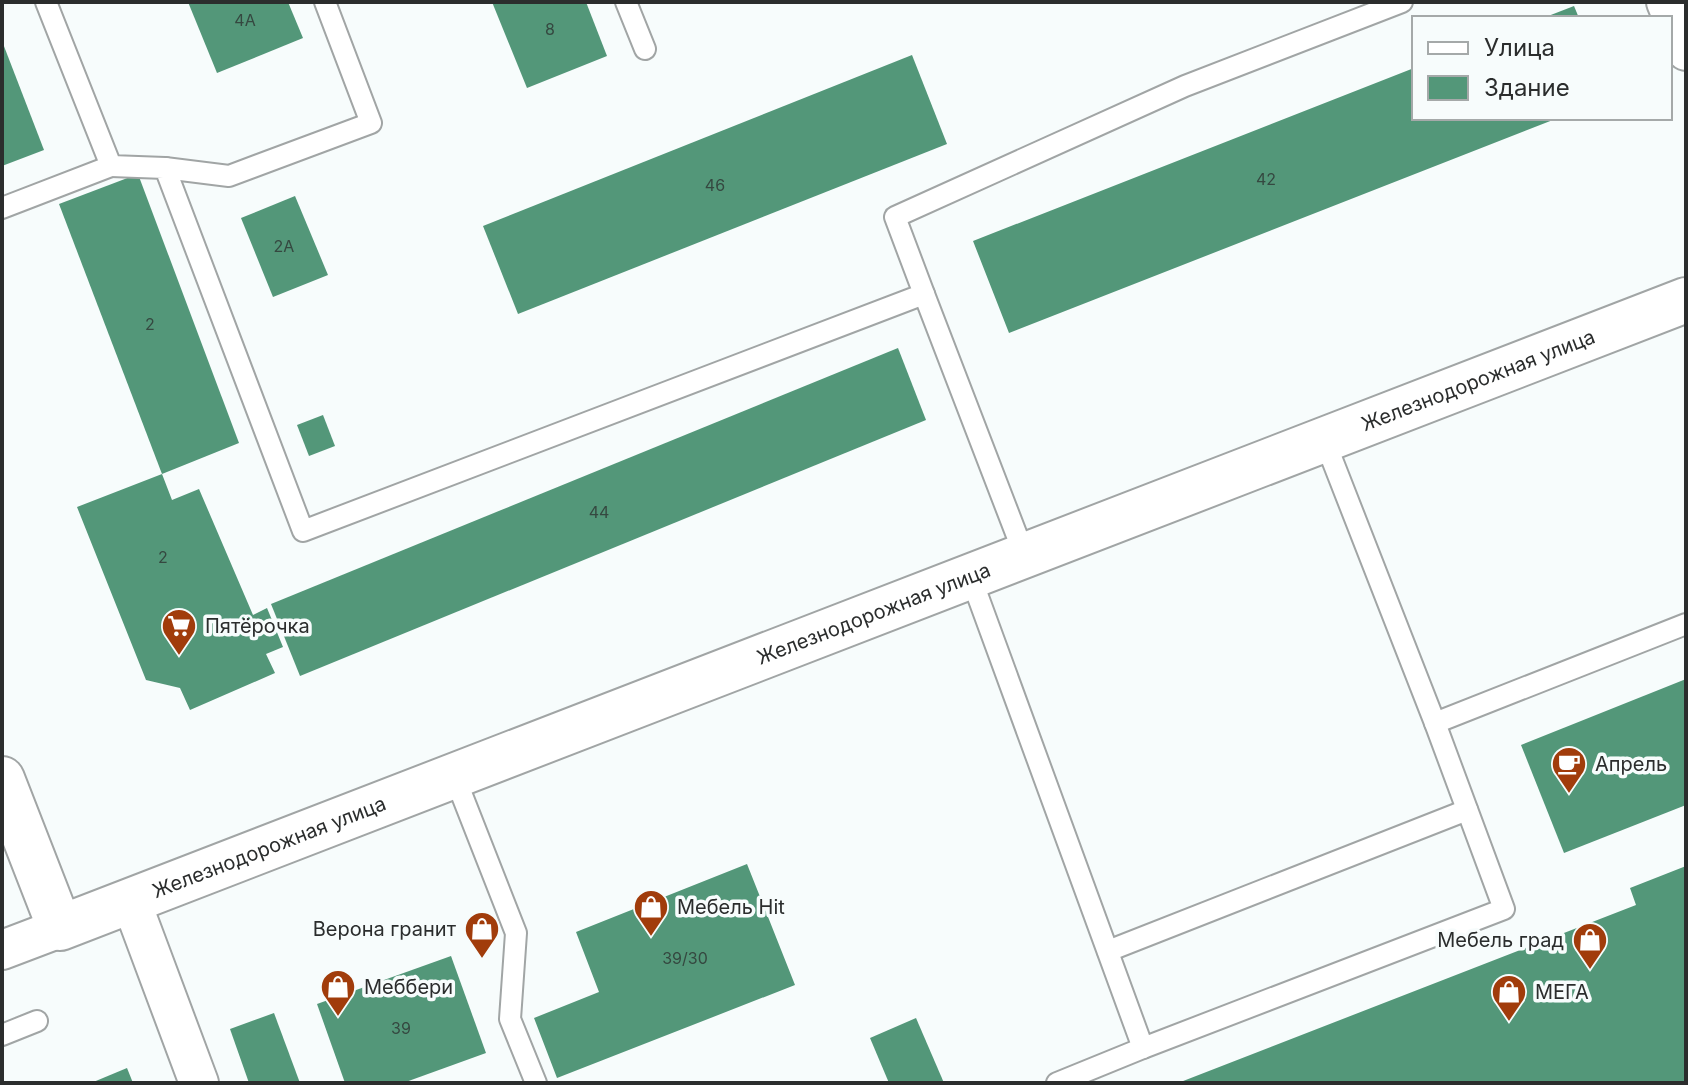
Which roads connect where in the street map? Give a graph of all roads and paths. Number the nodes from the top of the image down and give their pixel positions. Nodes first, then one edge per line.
1 (46, 2) edge
2 (325, 2) edge
3 (626, 2) edge
4 (1402, 2) edge
5 (645, 49) dead end
6 (111, 166) junction
7 (165, 168) junction
8 (2, 208) edge
9 (924, 294) junction
10 (1681, 307) edge
11 (1324, 439) junction
12 (1024, 554) junction
13 (970, 575) junction
14 (1686, 624) edge
15 (1435, 723) junction
16 (454, 775) junction
17 (2, 779) edge
18 (1467, 810) junction
19 (131, 901) junction
20 (60, 928) junction
21 (2, 950) edge
22 (1108, 951) junction
23 (37, 1021) dead end
24 (2, 1035) edge
25 (1143, 1048) junction
26 (199, 1083) edge
27 (536, 1083) edge
28 (1057, 1083) edge

1 - 6 lane
2 - 7 lane
3 - 5 lane
4 - 9 lane
6 - 7 lane
6 - 8 lane
7 - 9 lane
9 - 12 lane
10 - 11 main road, Железнодорожная улица
11 - 12 main road, Железнодорожная улица
11 - 15 lane
12 - 13 main road, Железнодорожная улица
13 - 16 main road, Железнодорожная улица
13 - 22 lane
14 - 15 lane
15 - 18 lane
16 - 19 main road, Железнодорожная улица
16 - 27 lane
17 - 20 main road
18 - 22 lane
18 - 25 lane
19 - 20 main road, Железнодорожная улица
19 - 26 street
20 - 21 street
22 - 25 lane
23 - 24 lane
25 - 28 lane

